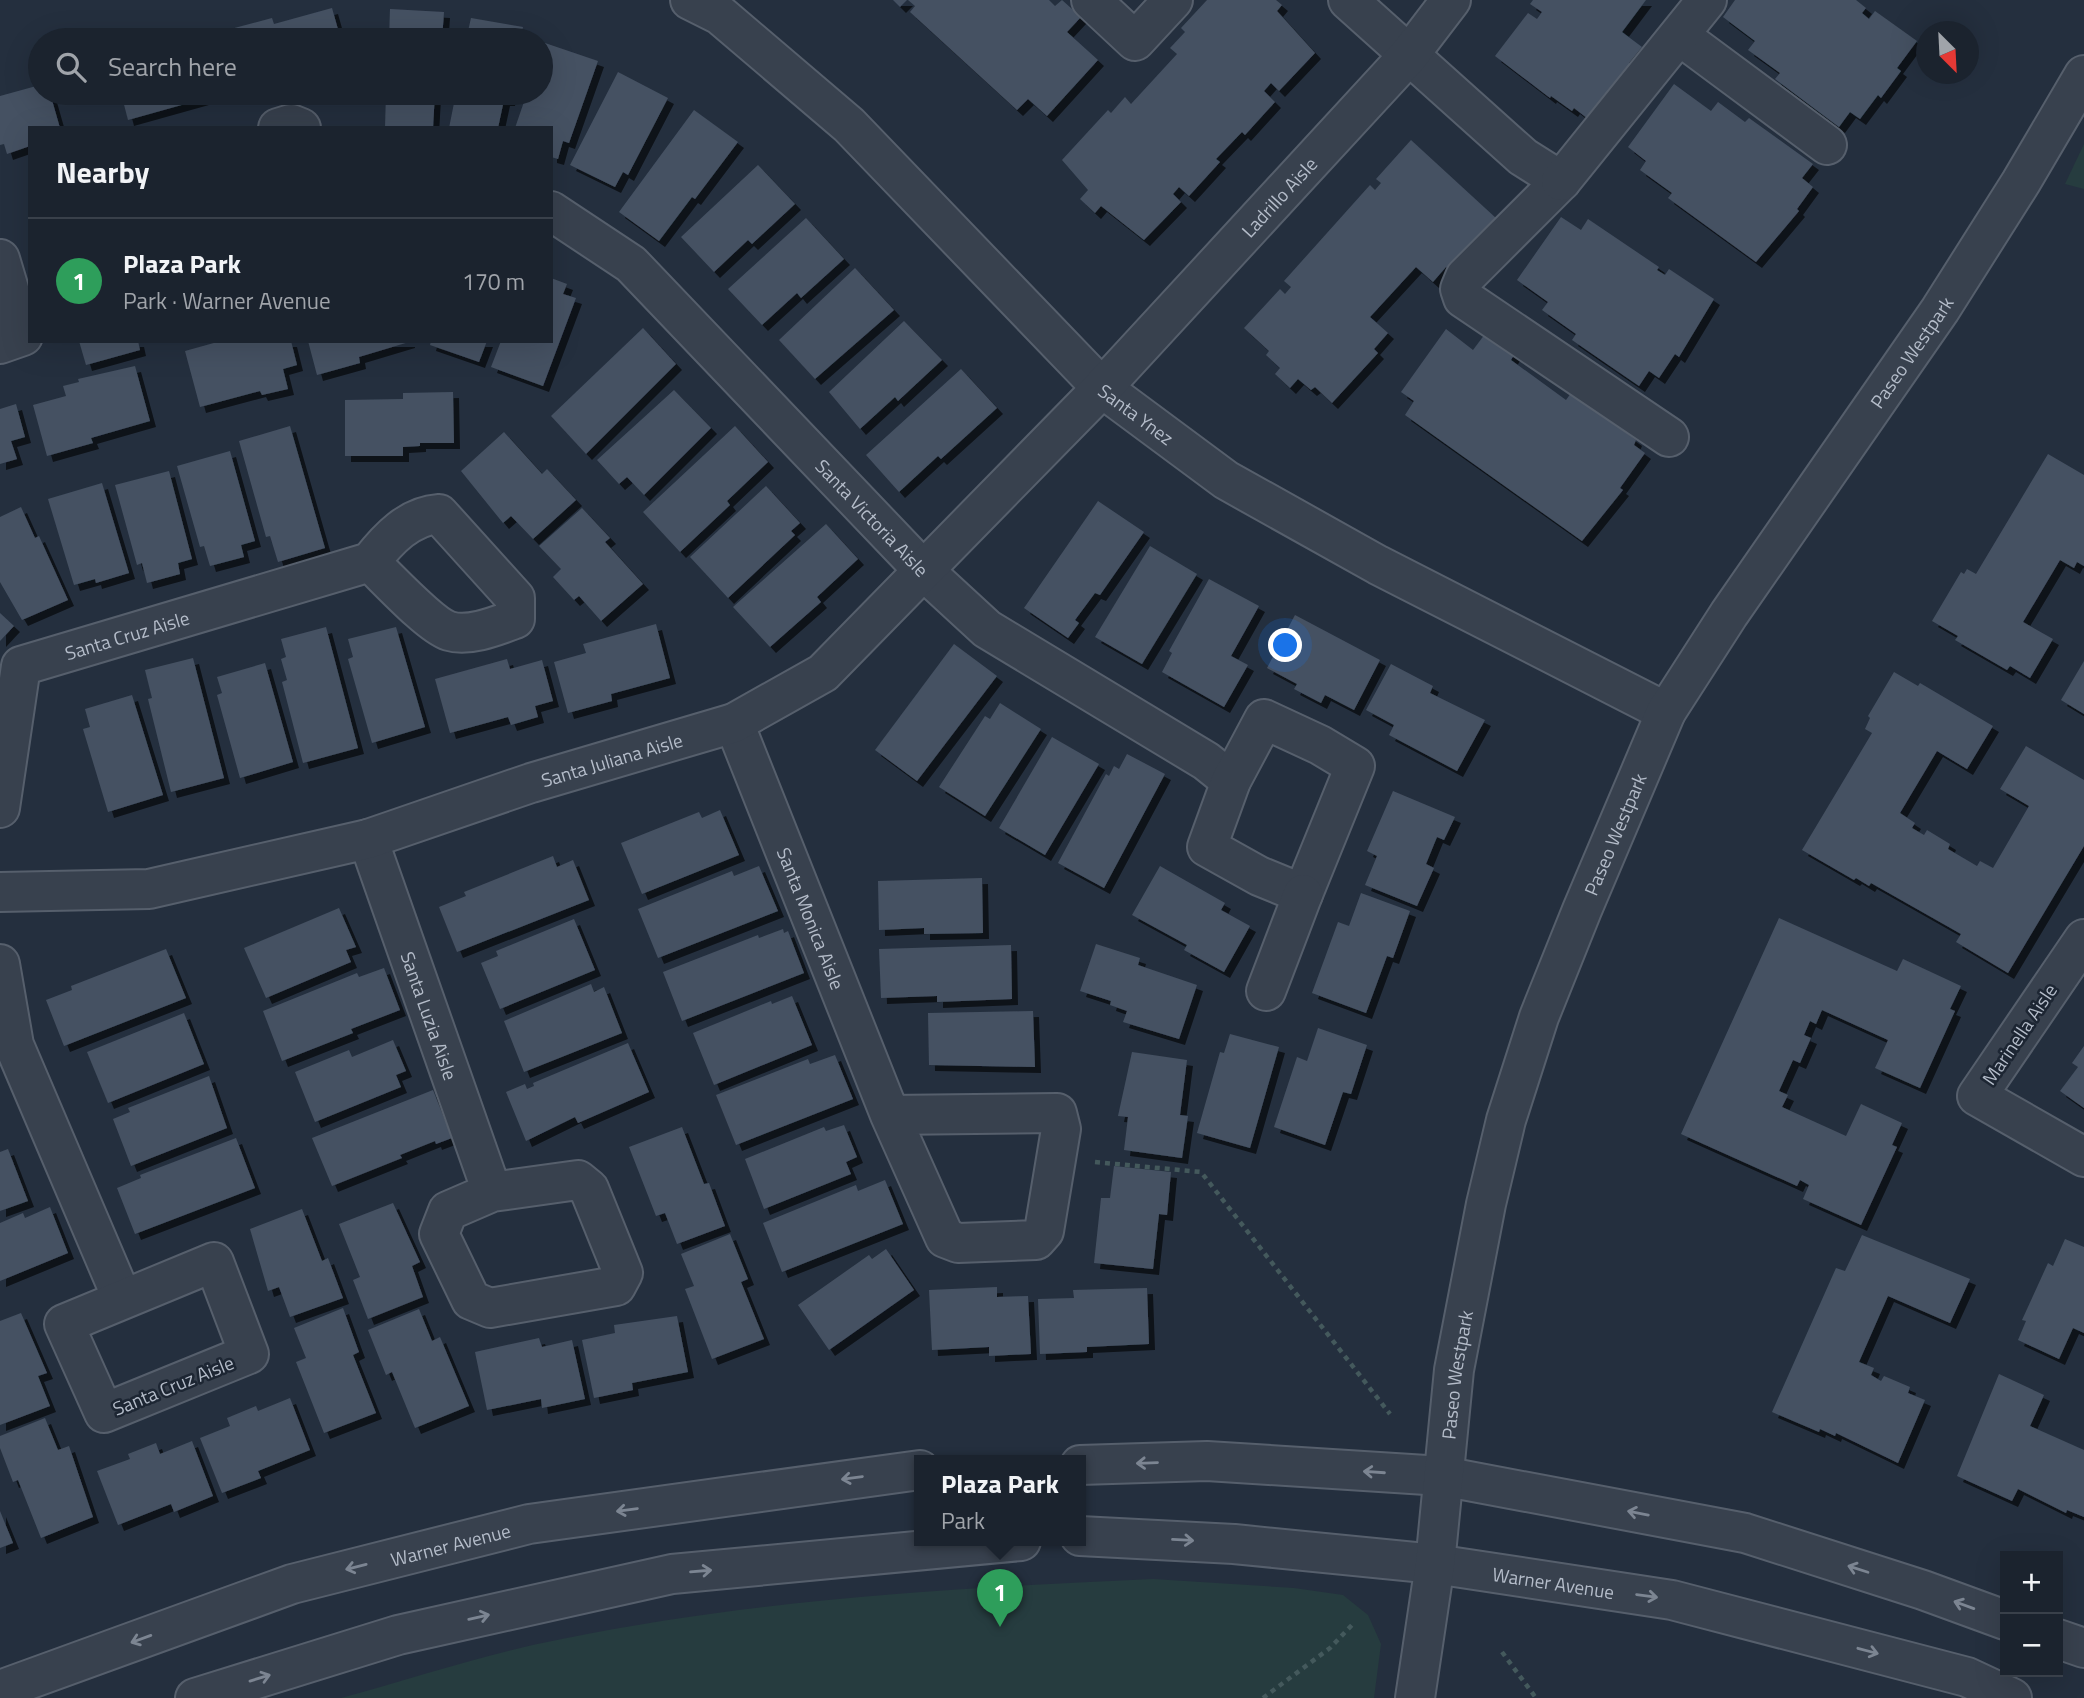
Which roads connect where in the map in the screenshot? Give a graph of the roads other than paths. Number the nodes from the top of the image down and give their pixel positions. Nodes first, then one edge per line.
1 (690, 0) edge
2 (1091, 0) edge
3 (1173, 0) edge
4 (1348, 0) edge
5 (1451, 0) edge
6 (1707, 0) edge
7 (1680, 36) junction
8 (1409, 55) junction
9 (2084, 75) edge
10 (1827, 145) dead end
11 (1561, 181) junction
12 (553, 212) edge
13 (0, 259) edge
14 (0, 344) edge
15 (1102, 388) junction
16 (1669, 437) dead end
17 (370, 562) dead end
18 (924, 571) junction
19 (1666, 712) junction
20 (734, 723) junction
21 (1231, 781) junction
22 (0, 808) edge
23 (369, 839) junction
24 (0, 892) edge
25 (1303, 894) junction
26 (2084, 939) edge
27 (0, 964) edge
28 (1266, 991) dead end
29 (890, 1115) junction
30 (2084, 1157) edge
31 (492, 1192) junction
32 (122, 1298) junction
33 (1086, 1465) edge
34 (914, 1471) edge
35 (1442, 1476) junction
36 (1086, 1536) edge
37 (968, 1546) edge
38 (1434, 1564) junction
39 (2000, 1618) edge
40 (2063, 1641) edge
41 (2084, 1648) edge
42 (0, 1690) edge
43 (194, 1698) edge
44 (1415, 1698) edge
45 (2012, 1698) edge

1 - 15 street, Santa Ynez
2 - 3 street
4 - 8 street
5 - 8 street, Ladrillo Aisle
6 - 7 street
7 - 10 street
7 - 11 street
8 - 11 street
8 - 15 street, Ladrillo Aisle
9 - 19 street, Paseo Westpark
11 - 16 street
12 - 18 street, Santa Victoria Aisle
13 - 14 street
15 - 18 street, Santa Juliana Aisle
15 - 19 street, Santa Ynez
17 - 22 street, Santa Cruz Aisle
18 - 20 street, Santa Juliana Aisle
18 - 21 street, Santa Victoria Aisle
19 - 35 street, Paseo Westpark
20 - 23 street, Santa Juliana Aisle
20 - 29 street, Santa Monica Aisle
21 - 25 street
21 - 25 street
23 - 24 street, Santa Juliana Aisle
23 - 31 street, Santa Luzia Aisle
25 - 28 street
26 - 30 street, Marinella Aisle
27 - 32 street
29 - 29 street, Santa Monica Aisle
31 - 31 street
32 - 32 street, Santa Cruz Aisle
35 -> 33 street
34 -> 42 street, Warner Avenue
35 - 38 street, Paseo Westpark
39 -> 35 street
36 -> 38 street, Warner Avenue
43 -> 37 street
38 - 44 street, Paseo Westpark
38 -> 45 street, Warner Avenue
40 - 41 street

